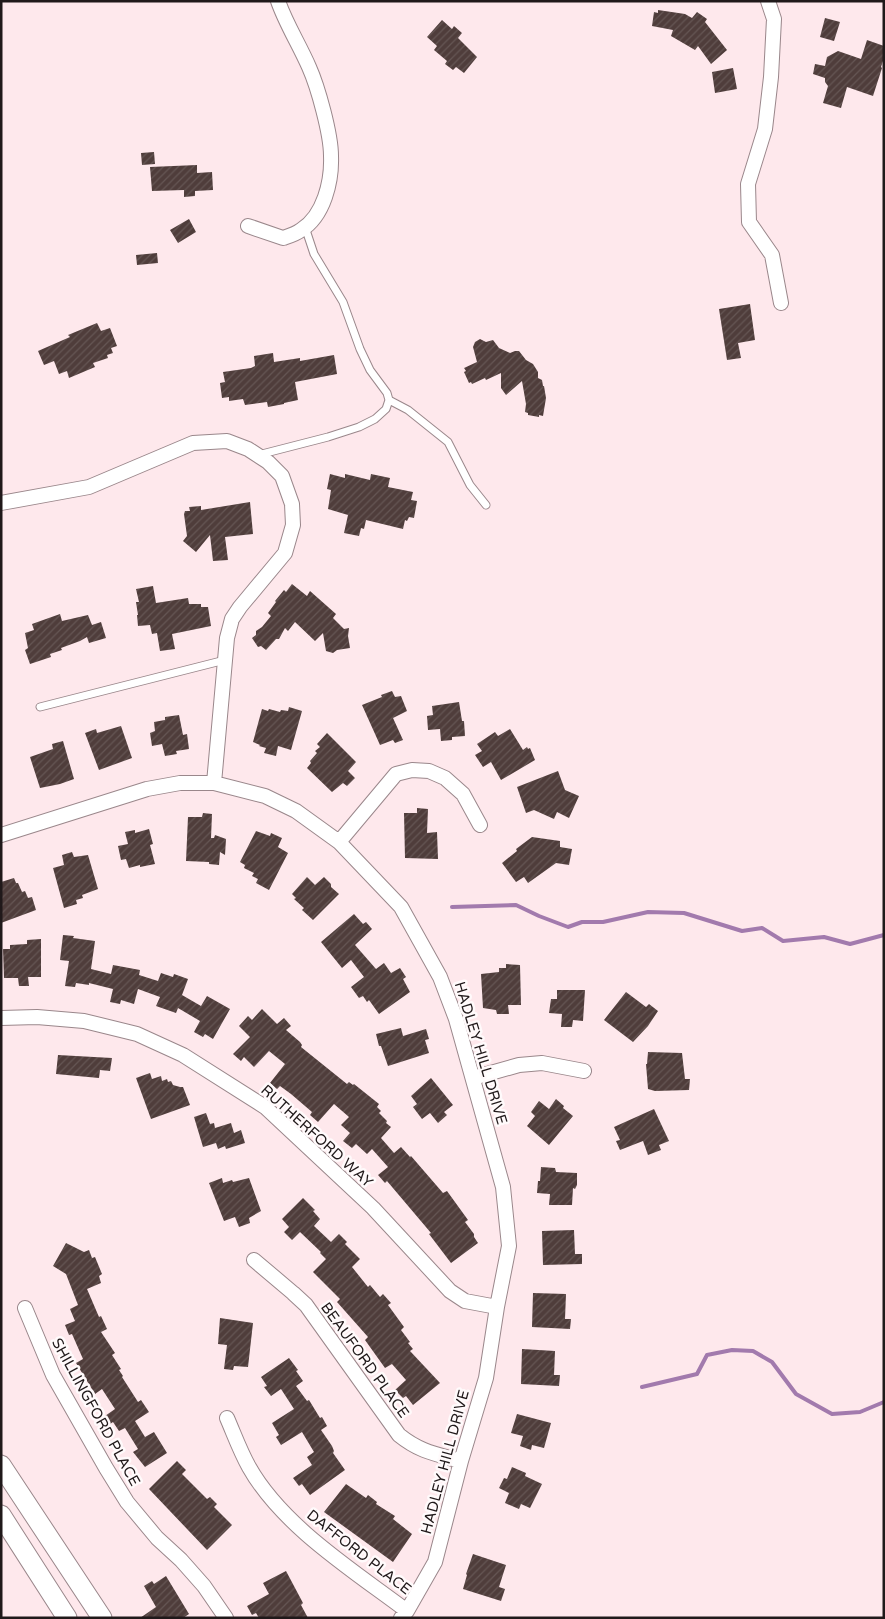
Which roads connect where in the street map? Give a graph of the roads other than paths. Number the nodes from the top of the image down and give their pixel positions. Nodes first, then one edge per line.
1 (278, 1) edge
2 (768, 1) edge
3 (248, 226) dead end
4 (305, 227) junction
5 (780, 303) dead end
6 (390, 400) junction
7 (258, 455) junction
8 (1, 503) edge
9 (486, 506) dead end
10 (225, 660) junction
11 (40, 707) dead end
12 (214, 783) junction
13 (480, 825) dead end
14 (1, 835) edge
15 (339, 842) junction
16 (1, 1018) edge
17 (584, 1071) dead end
18 (473, 1078) junction
19 (254, 1260) dead end
20 (497, 1307) junction
21 (25, 1308) dead end
22 (227, 1418) dead end
23 (461, 1461) junction
24 (1, 1465) edge
25 (1, 1515) edge
26 (404, 1614) edge
27 (67, 1618) edge
28 (102, 1618) edge
29 (226, 1618) edge

1 - 4 street
2 - 5 street
3 - 4 street
4 - 6 lane
6 - 7 lane
6 - 9 lane
7 - 8 street
7 - 10 street
10 - 11 lane
10 - 12 street
12 - 14 street, HADLEY HILL DRIVE
12 - 15 street, HADLEY HILL DRIVE
13 - 15 street
15 - 18 street, HADLEY HILL DRIVE
16 - 20 street, RUTHERFORD WAY
17 - 18 street
18 - 20 street, HADLEY HILL DRIVE
19 - 23 street, BEAUFORD PLACE
20 - 23 street, HADLEY HILL DRIVE
21 - 29 street, SHILLINGFORD PLACE
22 - 26 street, DAFFORD PLACE
23 - 26 street, HADLEY HILL DRIVE
24 - 28 main road
25 - 27 main road

